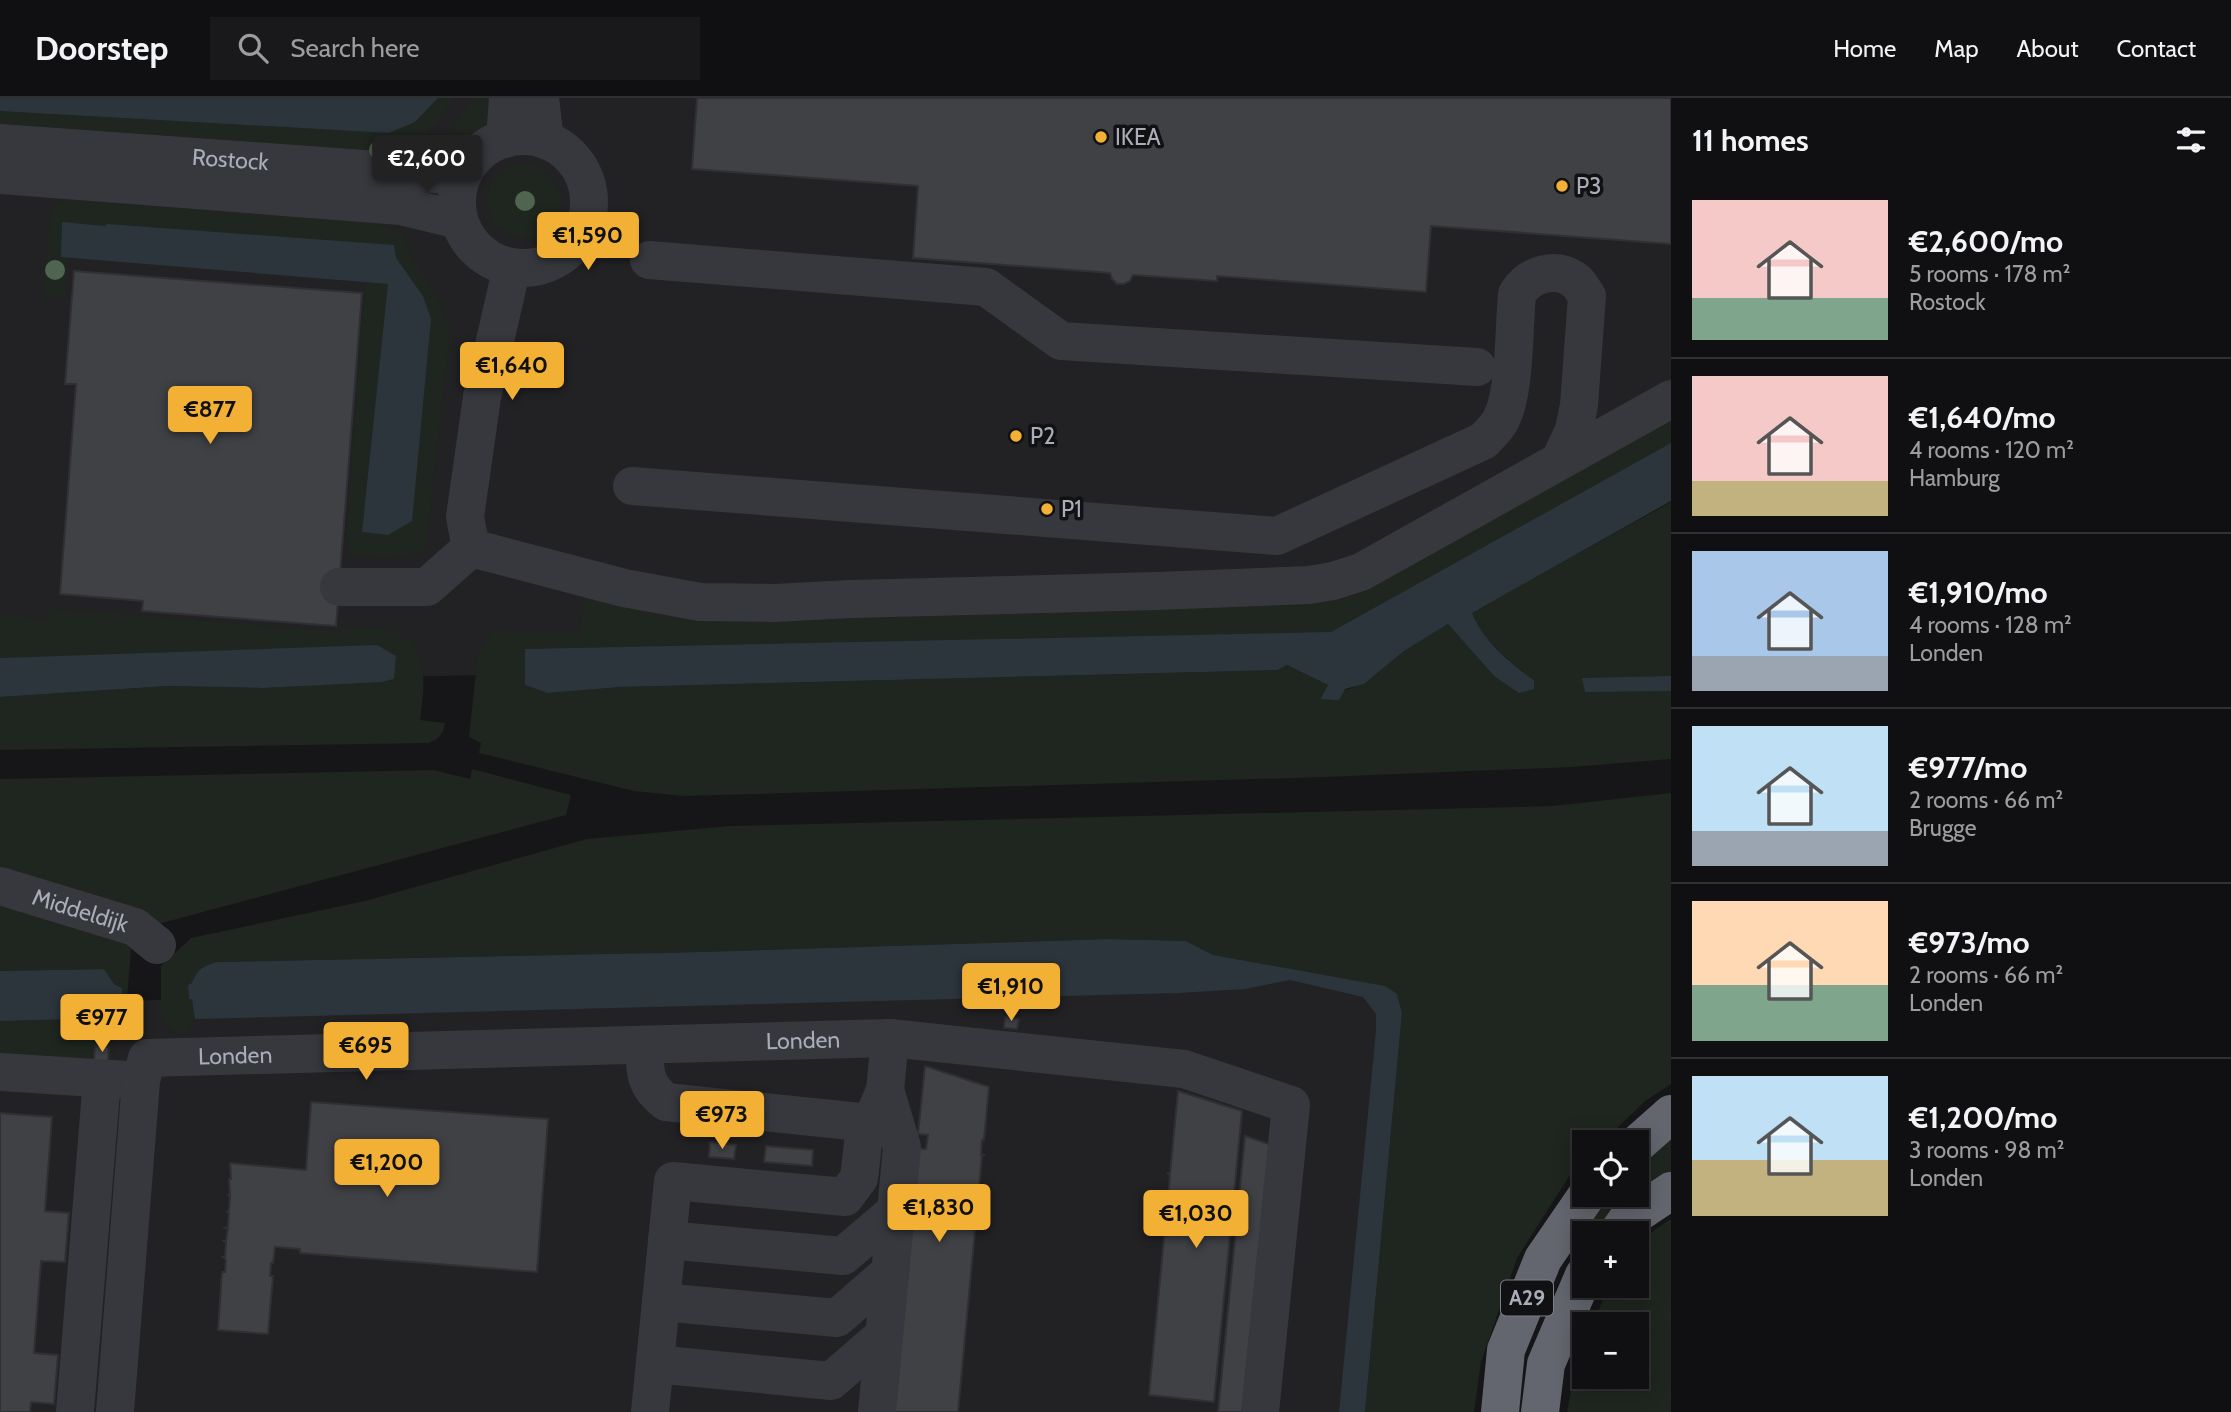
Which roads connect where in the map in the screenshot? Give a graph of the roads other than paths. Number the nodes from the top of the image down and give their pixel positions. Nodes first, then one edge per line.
1 (508, 98) edge
2 (540, 98) edge
3 (505, 139) junction
4 (545, 140) junction
5 (0, 143) edge
6 (0, 175) edge
7 (462, 176) junction
8 (459, 220) junction
9 (649, 260) dead end
10 (512, 267) junction
11 (1477, 367) dead end
12 (1671, 399) edge
13 (1560, 460) junction
14 (632, 486) dead end
15 (484, 552) junction
16 (339, 586) dead end
17 (0, 887) edge
18 (157, 945) dead end
19 (890, 1038) junction
20 (644, 1045) junction
21 (0, 1072) edge
22 (102, 1079) junction
23 (141, 1081) junction
24 (878, 1107) junction
25 (1671, 1114) edge
26 (1649, 1133) edge
27 (1671, 1191) edge
28 (1579, 1207) edge
29 (896, 1210) junction
30 (1626, 1221) edge
31 (667, 1240) junction
32 (890, 1272) junction
33 (1574, 1298) edge
34 (661, 1301) junction
35 (884, 1335) junction
36 (655, 1364) junction
37 (872, 1407) edge
38 (75, 1412) edge
39 (116, 1412) edge
40 (650, 1412) edge
41 (1260, 1412) edge
42 (1500, 1412) edge
43 (1540, 1412) edge

1 - 3 street
2 - 4 street
3 - 4 street
3 - 7 street
4 - 10 street
5 - 7 street, Rostock
6 - 8 street, Rostock
7 - 8 street
8 - 10 street
9 - 11 street
10 - 15 street
12 - 13 street
13 - 14 street
13 - 15 street
15 - 16 street
17 - 18 street, Middeldijk
19 - 20 street, Londen
19 - 24 street
19 - 41 street, Londen
20 - 23 street, Londen
20 - 24 street
21 - 22 street
22 - 23 street
22 - 38 street
23 - 39 street
24 - 29 street
24 - 31 street
25 - 26 highway
27 - 30 highway
28 - 42 highway, A29
29 - 31 street
29 - 32 street
31 - 34 street
32 - 34 street
32 - 35 street
33 - 43 highway, A29
34 - 36 street
35 - 36 street
35 - 37 street
36 - 40 street

